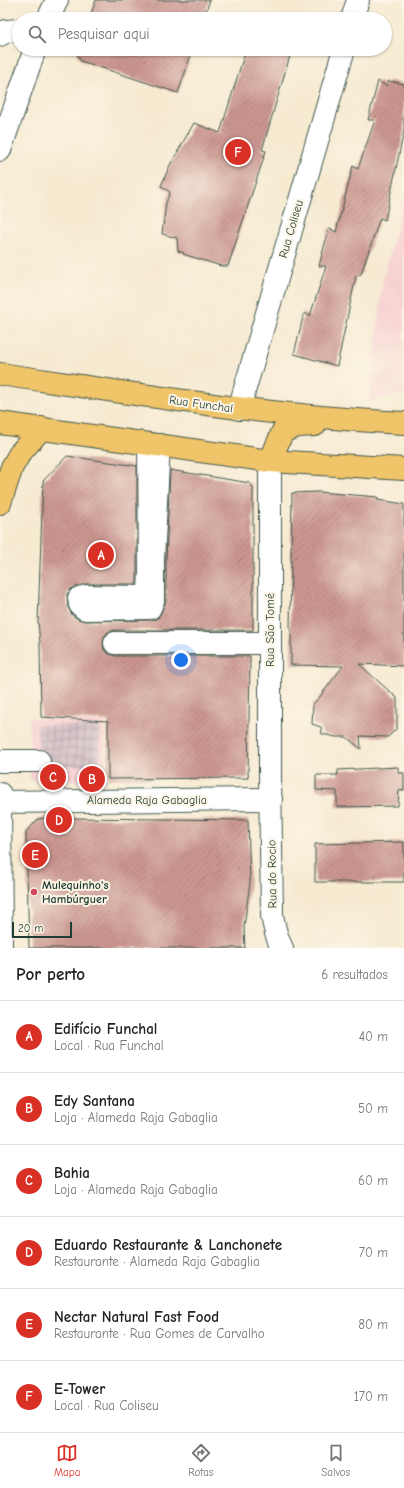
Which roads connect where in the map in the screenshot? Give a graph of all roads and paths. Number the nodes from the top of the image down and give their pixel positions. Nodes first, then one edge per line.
1 (57, 0) edge
2 (358, 0) edge
3 (51, 12) edge
4 (354, 12) edge
5 (12, 30) edge
6 (0, 35) edge
7 (33, 56) edge
8 (342, 56) edge
9 (0, 150) edge
10 (0, 374) edge
11 (239, 409) junction
12 (366, 421) junction
13 (0, 423) edge
14 (404, 423) edge
15 (42, 428) junction
16 (154, 444) junction
17 (270, 461) junction
18 (404, 469) edge
19 (0, 503) edge
20 (115, 643) dead end
21 (270, 643) junction
22 (0, 761) edge
23 (39, 761) dead end
24 (0, 794) edge
25 (271, 799) junction
26 (0, 802) edge
27 (0, 948) edge
28 (282, 948) edge

1 - 3 street
2 - 4 street
5 - 6 street
7 - 9 street
8 - 11 street, Rua Coliseu
10 - 11 main road, Rua Funchal
11 - 12 main road, Rua Funchal
12 - 14 main road, Rua Funchal
12 - 17 main road
13 - 15 main road
15 - 16 main road
15 - 19 main road
16 - 16 street
16 - 17 main road
17 - 18 main road
17 - 21 street, Rua São Tomé
20 - 21 street
21 - 25 street, Rua São Tomé
22 - 23 street
24 - 26 street
25 - 26 street, Alameda Raja Gabaglia
25 - 28 street, Rua do Rocio
26 - 27 street

